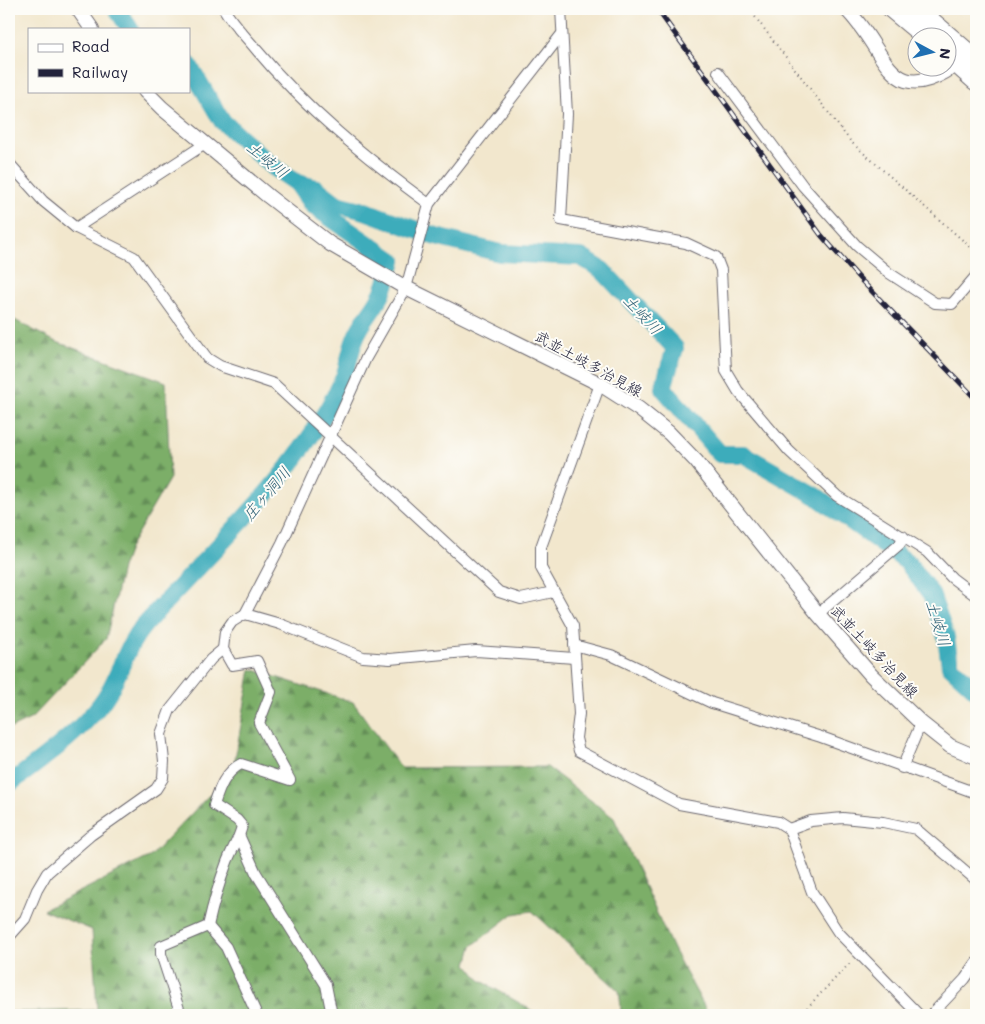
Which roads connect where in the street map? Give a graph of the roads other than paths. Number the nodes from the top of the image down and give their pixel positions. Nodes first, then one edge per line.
1 (78, 9) edge
2 (224, 9) edge
3 (561, 9) edge
4 (846, 9) edge
5 (892, 9) edge
6 (917, 9) edge
7 (91, 28) edge
8 (915, 28) edge
9 (562, 35) junction
10 (965, 57) edge
11 (718, 72) dead end
12 (976, 81) edge
13 (146, 92) edge
14 (205, 144) junction
15 (9, 163) edge
16 (429, 204) junction
17 (76, 228) junction
18 (976, 276) edge
19 (404, 285) junction
20 (600, 384) junction
21 (332, 436) junction
22 (902, 540) junction
23 (553, 592) junction
24 (976, 596) edge
25 (822, 610) junction
26 (245, 614) junction
27 (574, 645) junction
28 (223, 649) junction
29 (574, 658) junction
30 (921, 723) junction
31 (976, 757) edge
32 (902, 768) junction
33 (976, 793) edge
34 (789, 829) junction
35 (240, 837) junction
36 (976, 880) edge
37 (208, 926) junction
38 (9, 937) edge
39 (976, 963) edge
40 (181, 1015) edge
41 (257, 1015) edge
42 (332, 1015) edge
43 (919, 1015) edge
44 (931, 1015) edge

1 - 7 main road
2 - 16 street
3 - 9 street
4 - 10 main road
5 - 8 highway
6 - 10 highway
9 - 16 street
9 - 22 street
10 - 12 highway
11 - 18 street
13 - 14 main road, 武並土岐多治見線
14 - 17 street
14 - 19 main road, 武並土岐多治見線
15 - 17 street
16 - 19 street
17 - 21 street
19 - 20 main road, 武並土岐多治見線
19 - 21 street
20 - 23 street
20 - 25 main road, 武並土岐多治見線
21 - 23 street
21 - 26 street
22 - 24 street
22 - 25 street
23 - 27 street
25 - 30 main road, 武並土岐多治見線
26 - 28 street
26 - 29 street
27 - 29 street
27 - 32 street
28 - 35 street
28 - 38 street
29 - 34 street
30 - 31 main road, 武並土岐多治見線
30 - 32 street
32 - 33 street
34 - 36 street
34 - 43 street
35 - 37 street
35 - 42 street
37 - 40 street
37 - 41 street
39 - 44 street

